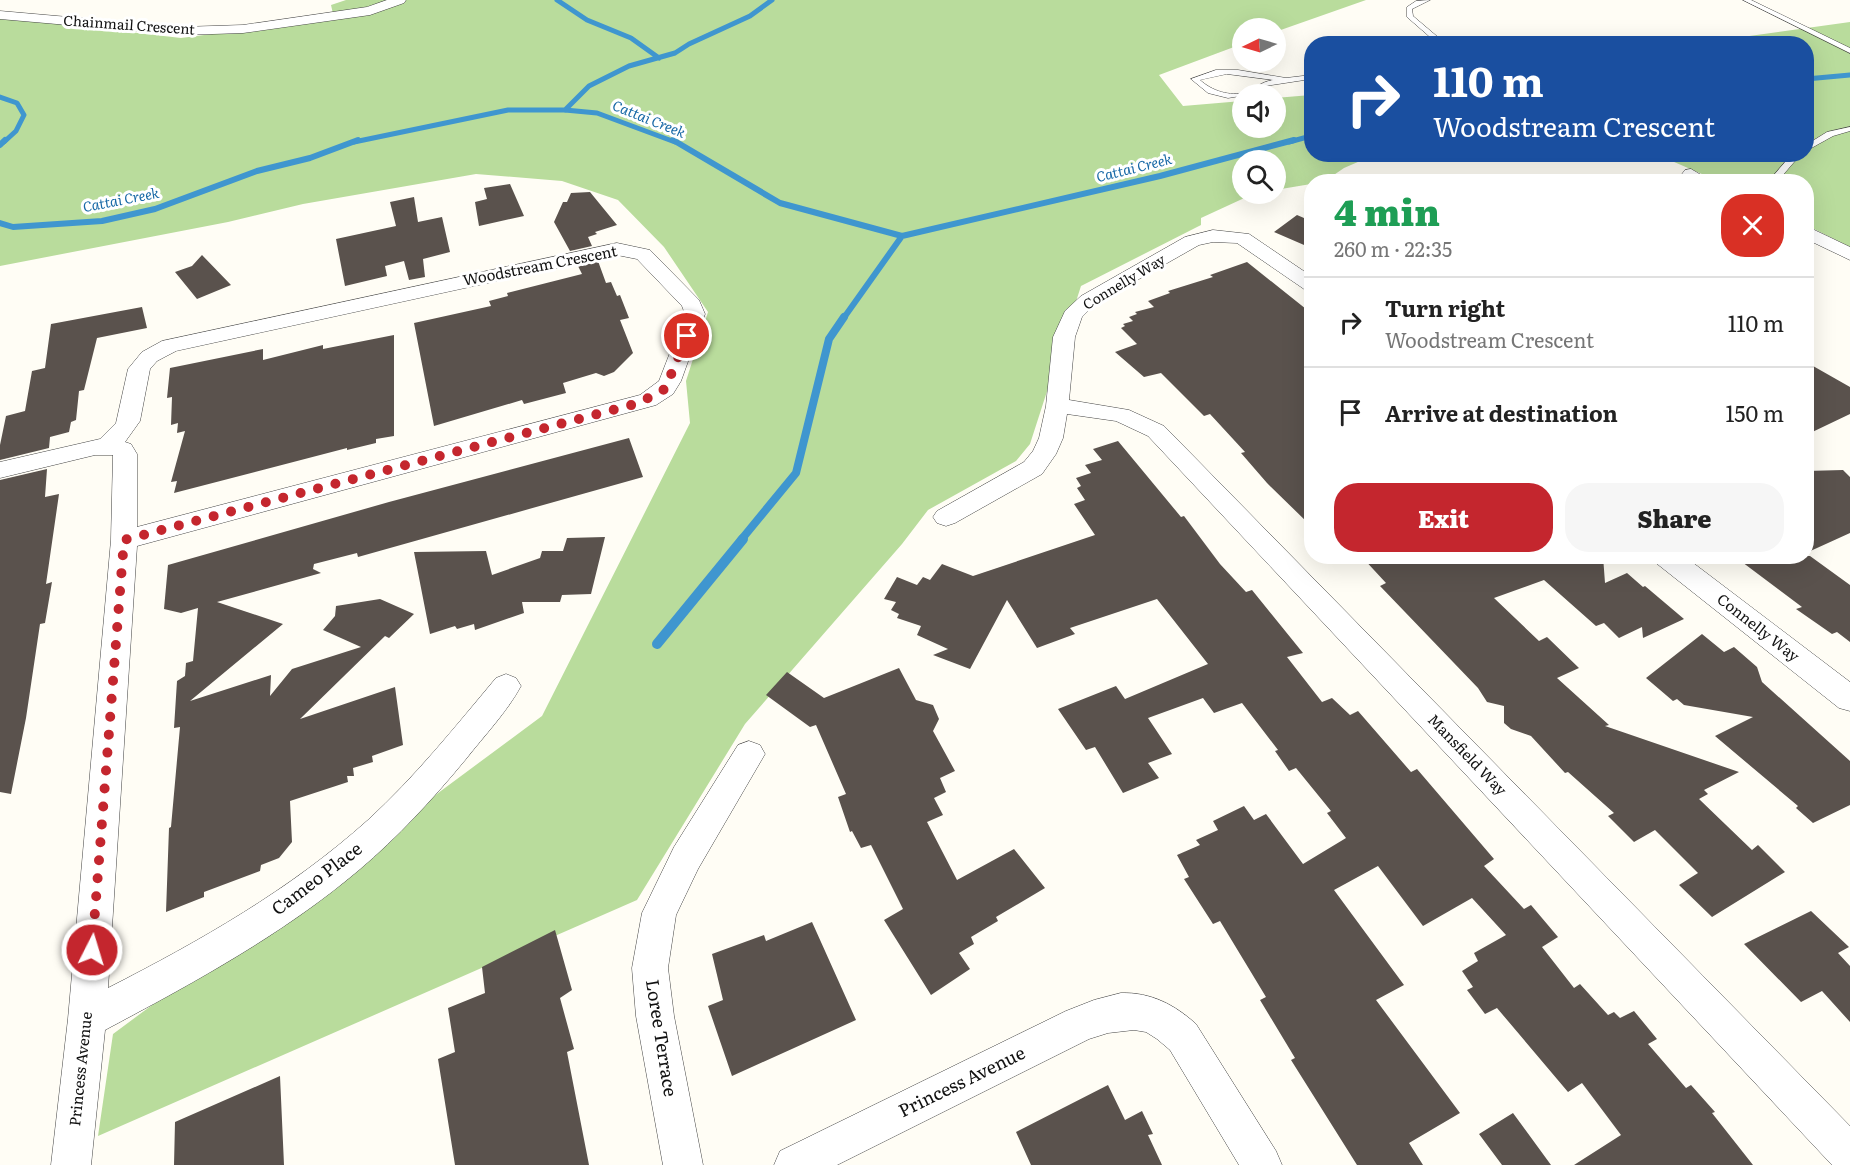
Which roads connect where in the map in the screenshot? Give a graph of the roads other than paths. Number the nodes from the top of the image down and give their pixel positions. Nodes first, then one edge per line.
1 (399, 0) edge
2 (1427, 0) edge
3 (1746, 0) edge
4 (0, 15) edge
5 (1433, 36) edge
6 (1850, 51) edge
7 (1264, 72) edge
8 (1268, 77) junction
9 (1304, 78) edge
10 (1282, 80) junction
11 (1263, 84) edge
12 (1232, 96) edge
13 (1850, 129) edge
14 (1814, 143) edge
15 (1790, 162) edge
16 (1779, 174) edge
17 (1814, 236) edge
18 (1850, 254) edge
19 (1304, 280) edge
20 (1057, 406) junction
21 (108, 445) junction
22 (0, 470) edge
23 (946, 517) dead end
24 (124, 540) junction
25 (1675, 564) edge
26 (506, 686) dead end
27 (1850, 699) edge
28 (748, 754) dead end
29 (87, 1018) junction
30 (1850, 1155) edge
31 (71, 1165) edge
32 (683, 1165) edge
33 (794, 1165) edge
34 (1262, 1165) edge

1 - 4 street, Chainmail Crescent
2 - 5 lane
3 - 6 lane
7 - 8 lane
8 - 10 lane
8 - 12 lane
9 - 10 lane
10 - 11 lane
13 - 14 lane
15 - 16 lane
17 - 18 street
19 - 20 street, Connelly Way
20 - 23 street, Connelly Way
20 - 30 street, Mansfield Way
21 - 22 street
21 - 24 street, Princess Avenue
21 - 24 street, Woodstream Crescent
24 - 29 street, Princess Avenue
25 - 27 street, Connelly Way
26 - 29 street, Cameo Place
28 - 32 street, Loree Terrace
29 - 31 street, Princess Avenue
33 - 34 street, Princess Avenue

